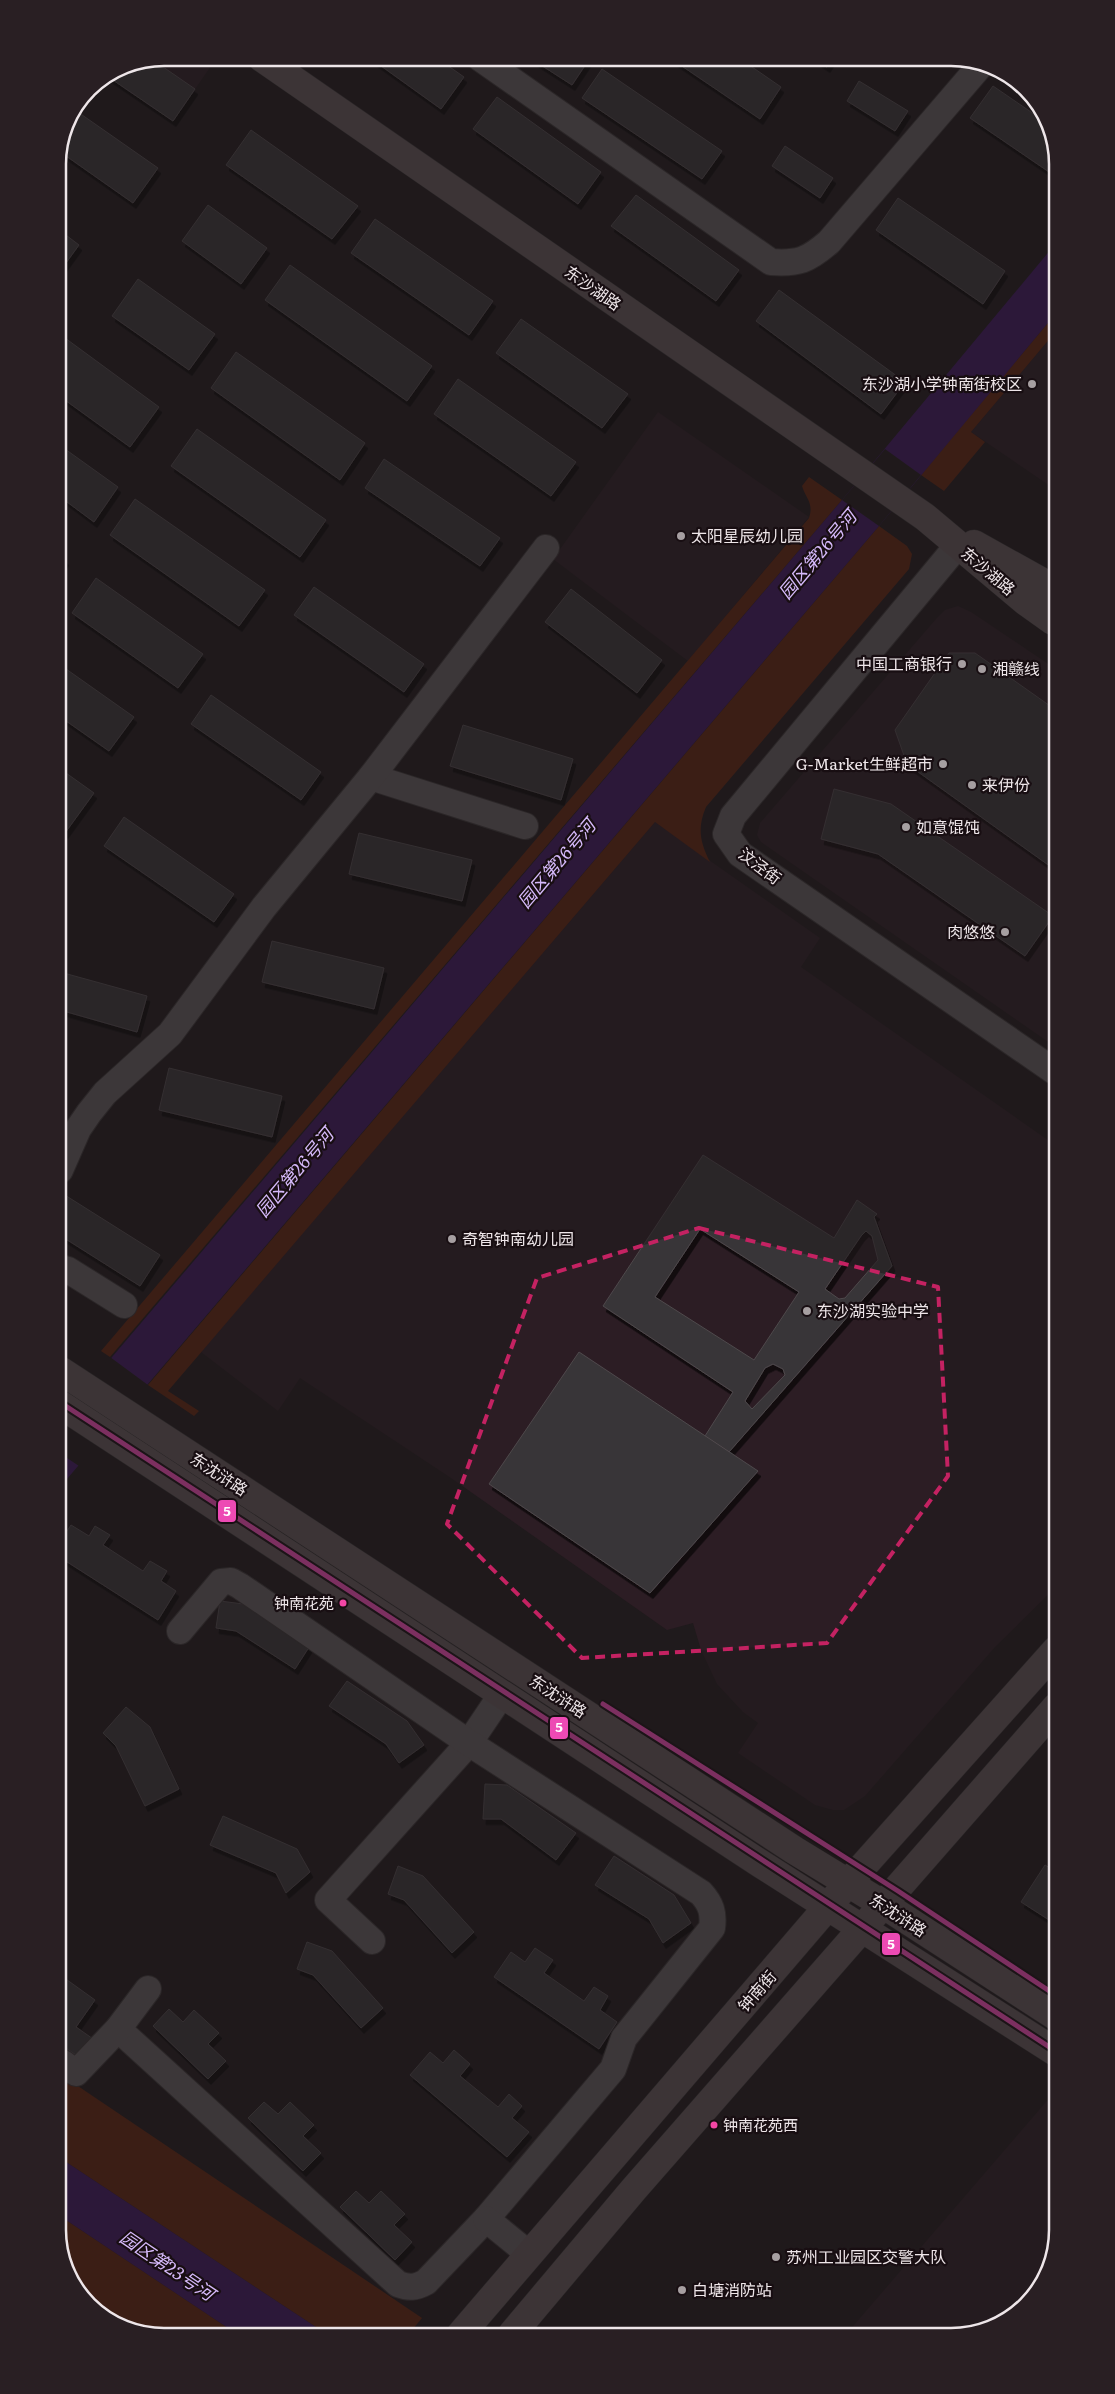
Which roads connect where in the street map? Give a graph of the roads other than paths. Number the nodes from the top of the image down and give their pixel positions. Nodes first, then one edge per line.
1 (277, 66) edge
2 (491, 66) edge
3 (976, 70) edge
4 (925, 518) junction
5 (958, 545) junction
6 (546, 548) dead end
7 (1049, 585) edge
8 (1049, 618) edge
9 (372, 777) junction
10 (525, 826) dead end
11 (1049, 1068) edge
12 (66, 1156) edge
13 (66, 1269) edge
14 (124, 1305) dead end
15 (66, 1374) edge
16 (66, 1408) edge
17 (180, 1631) dead end
18 (1049, 1658) edge
19 (502, 1694) junction
20 (1049, 1715) edge
21 (469, 1743) junction
22 (848, 1883) junction
23 (884, 1905) junction
24 (828, 1907) junction
25 (863, 1929) junction
26 (372, 1942) dead end
27 (148, 1989) dead end
28 (1049, 2012) edge
29 (118, 2028) junction
30 (1049, 2048) edge
31 (66, 2066) edge
32 (486, 2219) junction
33 (528, 2254) junction
34 (466, 2328) edge
35 (517, 2328) edge

1 - 4 main road, 东沙湖路
2 - 3 street
4 - 5 main road, 东沙湖路
4 - 7 main road, 东沙湖路
5 - 8 main road, 东沙湖路
5 - 11 street, 汶泾街
6 - 9 street
9 - 10 street
9 - 12 street
13 - 14 street
15 - 22 main road, 东沈浒路
16 - 19 main road, 东沈浒路
17 - 21 street
18 - 22 main road, 钟南街
19 - 21 street
19 - 24 main road, 东沈浒路
20 - 23 main road
21 - 26 street
21 - 32 street
22 - 23 main road, 东沈浒路
22 - 24 main road, 钟南街
23 - 25 main road
23 - 28 main road, 东沈浒路
24 - 25 main road, 东沈浒路
24 - 33 main road, 钟南街
25 - 30 main road, 东沈浒路
25 - 35 main road
27 - 29 street
29 - 31 street
29 - 32 street
32 - 33 street
33 - 34 main road, 钟南街

